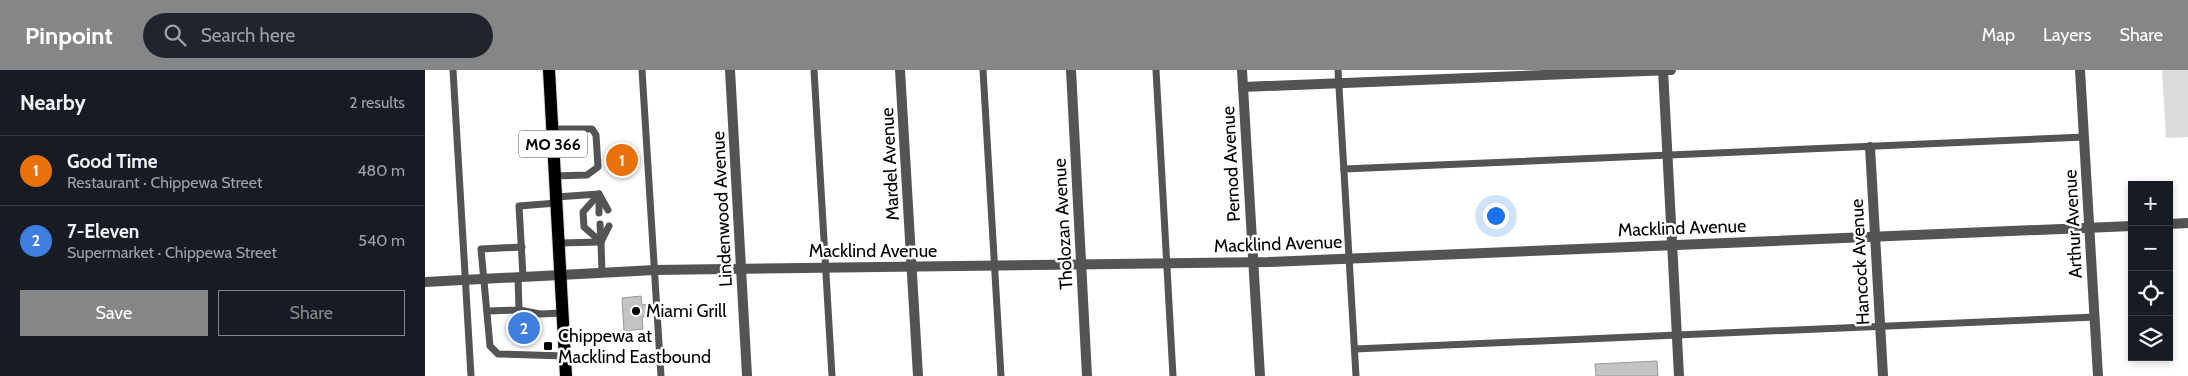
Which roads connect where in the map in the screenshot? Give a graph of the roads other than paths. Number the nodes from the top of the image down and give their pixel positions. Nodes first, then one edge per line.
1 (453, 70) edge
2 (549, 70) edge
3 (642, 70) edge
4 (730, 70) edge
5 (814, 70) edge
6 (901, 70) edge
7 (983, 70) edge
8 (1071, 70) edge
9 (1156, 70) edge
10 (1242, 70) edge
11 (1338, 70) edge
12 (1663, 70) edge
13 (1671, 70) edge
14 (2081, 70) edge
15 (1605, 71) edge
16 (1513, 73) edge
17 (1426, 75) edge
18 (1339, 83) junction
19 (1243, 87) junction
20 (552, 129) junction
21 (2084, 137) junction
22 (1869, 147) junction
23 (1668, 156) junction
24 (1344, 169) junction
25 (555, 176) junction
26 (599, 194) junction
27 (557, 200) junction
28 (608, 210) dead end
29 (599, 213) dead end
30 (2188, 223) edge
31 (600, 224) dead end
32 (2173, 224) edge
33 (609, 226) dead end
34 (2128, 226) edge
35 (2090, 228) junction
36 (1875, 236) junction
37 (601, 242) junction
38 (559, 243) junction
39 (1671, 245) junction
40 (522, 247) junction
41 (1349, 258) junction
42 (1254, 262) junction
43 (1081, 264) junction
44 (1167, 264) junction
45 (995, 266) junction
46 (826, 267) junction
47 (912, 267) junction
48 (741, 268) junction
49 (655, 270) junction
50 (602, 273) junction
51 (560, 275) junction
52 (521, 277) junction
53 (483, 279) junction
54 (465, 280) junction
55 (425, 282) edge
56 (519, 310) junction
57 (487, 311) junction
58 (562, 313) junction
59 (2095, 317) junction
60 (1880, 325) junction
61 (1676, 334) junction
62 (1355, 349) junction
63 (565, 356) junction
64 (471, 376) edge
65 (566, 376) edge
66 (661, 376) edge
67 (747, 376) edge
68 (832, 376) edge
69 (918, 376) edge
70 (1001, 376) edge
71 (1087, 376) edge
72 (1173, 376) edge
73 (1260, 376) edge
74 (1356, 376) edge
75 (1679, 376) edge
76 (1883, 376) edge
77 (2098, 376) edge

1 - 54 lane
2 - 20 main road, MO 366
3 - 49 lane
4 - 48 street, Lindenwood Avenue
5 - 46 lane
6 - 47 street, Mardel Avenue
7 - 45 lane
8 - 43 street, Tholozan Avenue
9 - 44 lane
10 - 19 street, Pernod Avenue
11 - 18 lane
12 - 13 street
12 - 15 street
12 - 23 street
14 - 21 street, Arthur Avenue
15 - 16 street
16 - 17 street
17 - 18 street
18 - 19 street
18 - 24 lane
19 - 42 street, Pernod Avenue
20 - 25 main road, MO 366
20 - 25 lane
21 - 22 lane
21 - 35 street, Arthur Avenue
22 - 23 lane
22 - 36 street, Hancock Avenue
23 - 24 lane
23 - 39 street
24 - 41 lane
25 - 27 main road, MO 366
26 - 27 lane
26 - 28 lane
26 - 29 lane
26 - 37 lane
27 - 38 main road, MO 366
27 - 40 lane
30 - 32 street
31 - 37 lane
33 - 37 lane
34 - 35 street, Macklind Avenue
35 - 36 street, Macklind Avenue
35 - 59 street, Arthur Avenue
36 - 39 street, Macklind Avenue
36 - 60 street, Hancock Avenue
37 - 38 lane
37 - 50 lane
38 - 51 main road, MO 366
39 - 41 street, Macklind Avenue
39 - 61 street
40 - 52 lane
40 - 53 lane
41 - 42 street, Macklind Avenue
41 - 62 lane
42 - 44 street, Macklind Avenue
42 - 73 street, Pernod Avenue
43 - 44 street, Macklind Avenue
43 - 45 street, Macklind Avenue
43 - 71 street, Tholozan Avenue
44 - 72 lane
45 - 47 street, Macklind Avenue
45 - 70 lane
46 - 47 street, Macklind Avenue
46 - 48 street, Macklind Avenue
46 - 68 lane
47 - 69 street, Mardel Avenue
48 - 49 street, Macklind Avenue
48 - 67 street, Lindenwood Avenue
49 - 50 street, Macklind Avenue
49 - 66 lane
50 - 51 street, Macklind Avenue
51 - 52 street, Macklind Avenue
51 - 58 main road, MO 366
52 - 53 street, Macklind Avenue
52 - 56 lane
53 - 54 street, Macklind Avenue
53 - 57 lane
54 - 55 street, Macklind Avenue
54 - 64 lane
56 - 57 lane
56 - 58 lane
57 - 63 lane
58 - 63 main road, MO 366
59 - 60 lane
59 - 77 street, Arthur Avenue
60 - 61 lane
60 - 76 street, Hancock Avenue
61 - 62 lane
61 - 75 street
62 - 74 lane
63 - 65 main road, MO 366

